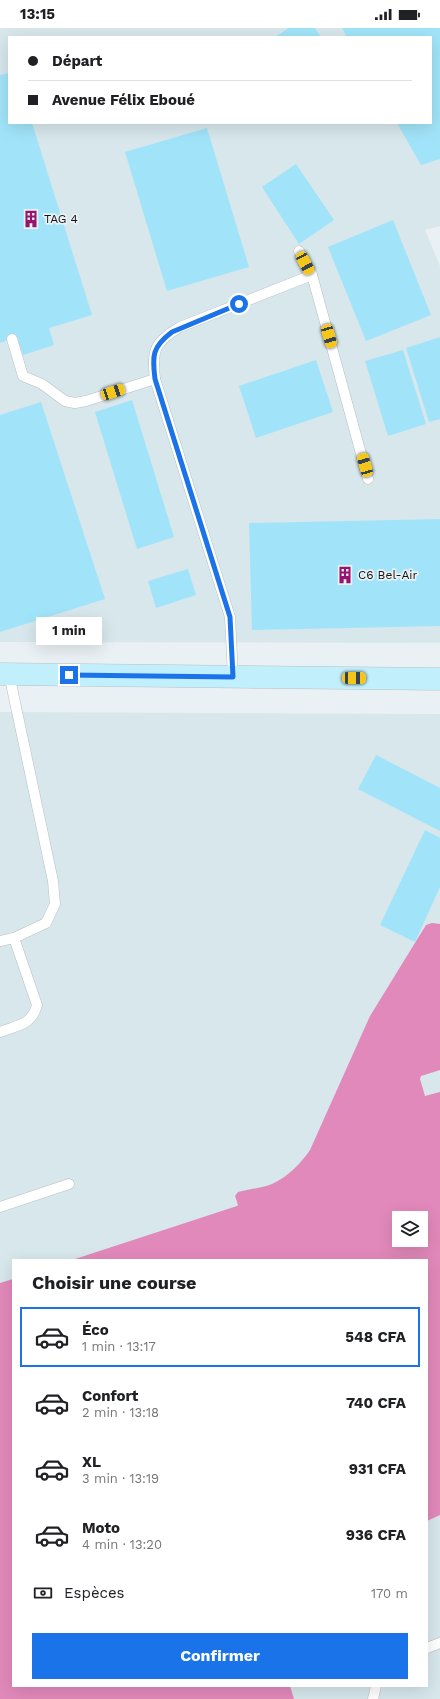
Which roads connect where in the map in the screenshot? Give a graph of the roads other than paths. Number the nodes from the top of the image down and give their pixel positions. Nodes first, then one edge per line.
1 (299, 251) dead end
2 (312, 275) junction
3 (12, 339) dead end
4 (155, 379) junction
5 (368, 479) dead end
6 (4, 674) edge
7 (233, 677) junction
8 (440, 678) edge
9 (14, 938) junction
10 (0, 941) edge
11 (0, 1032) edge
12 (69, 1184) dead end
13 (0, 1207) edge
14 (440, 1643) edge
15 (428, 1648) edge
16 (376, 1687) edge
17 (373, 1699) edge

1 - 2 lane
2 - 4 lane
2 - 5 lane
3 - 4 lane
4 - 7 lane
6 - 7 street
6 - 9 lane
7 - 8 street
9 - 10 lane
9 - 11 lane
12 - 13 lane
14 - 15 lane
16 - 17 lane

